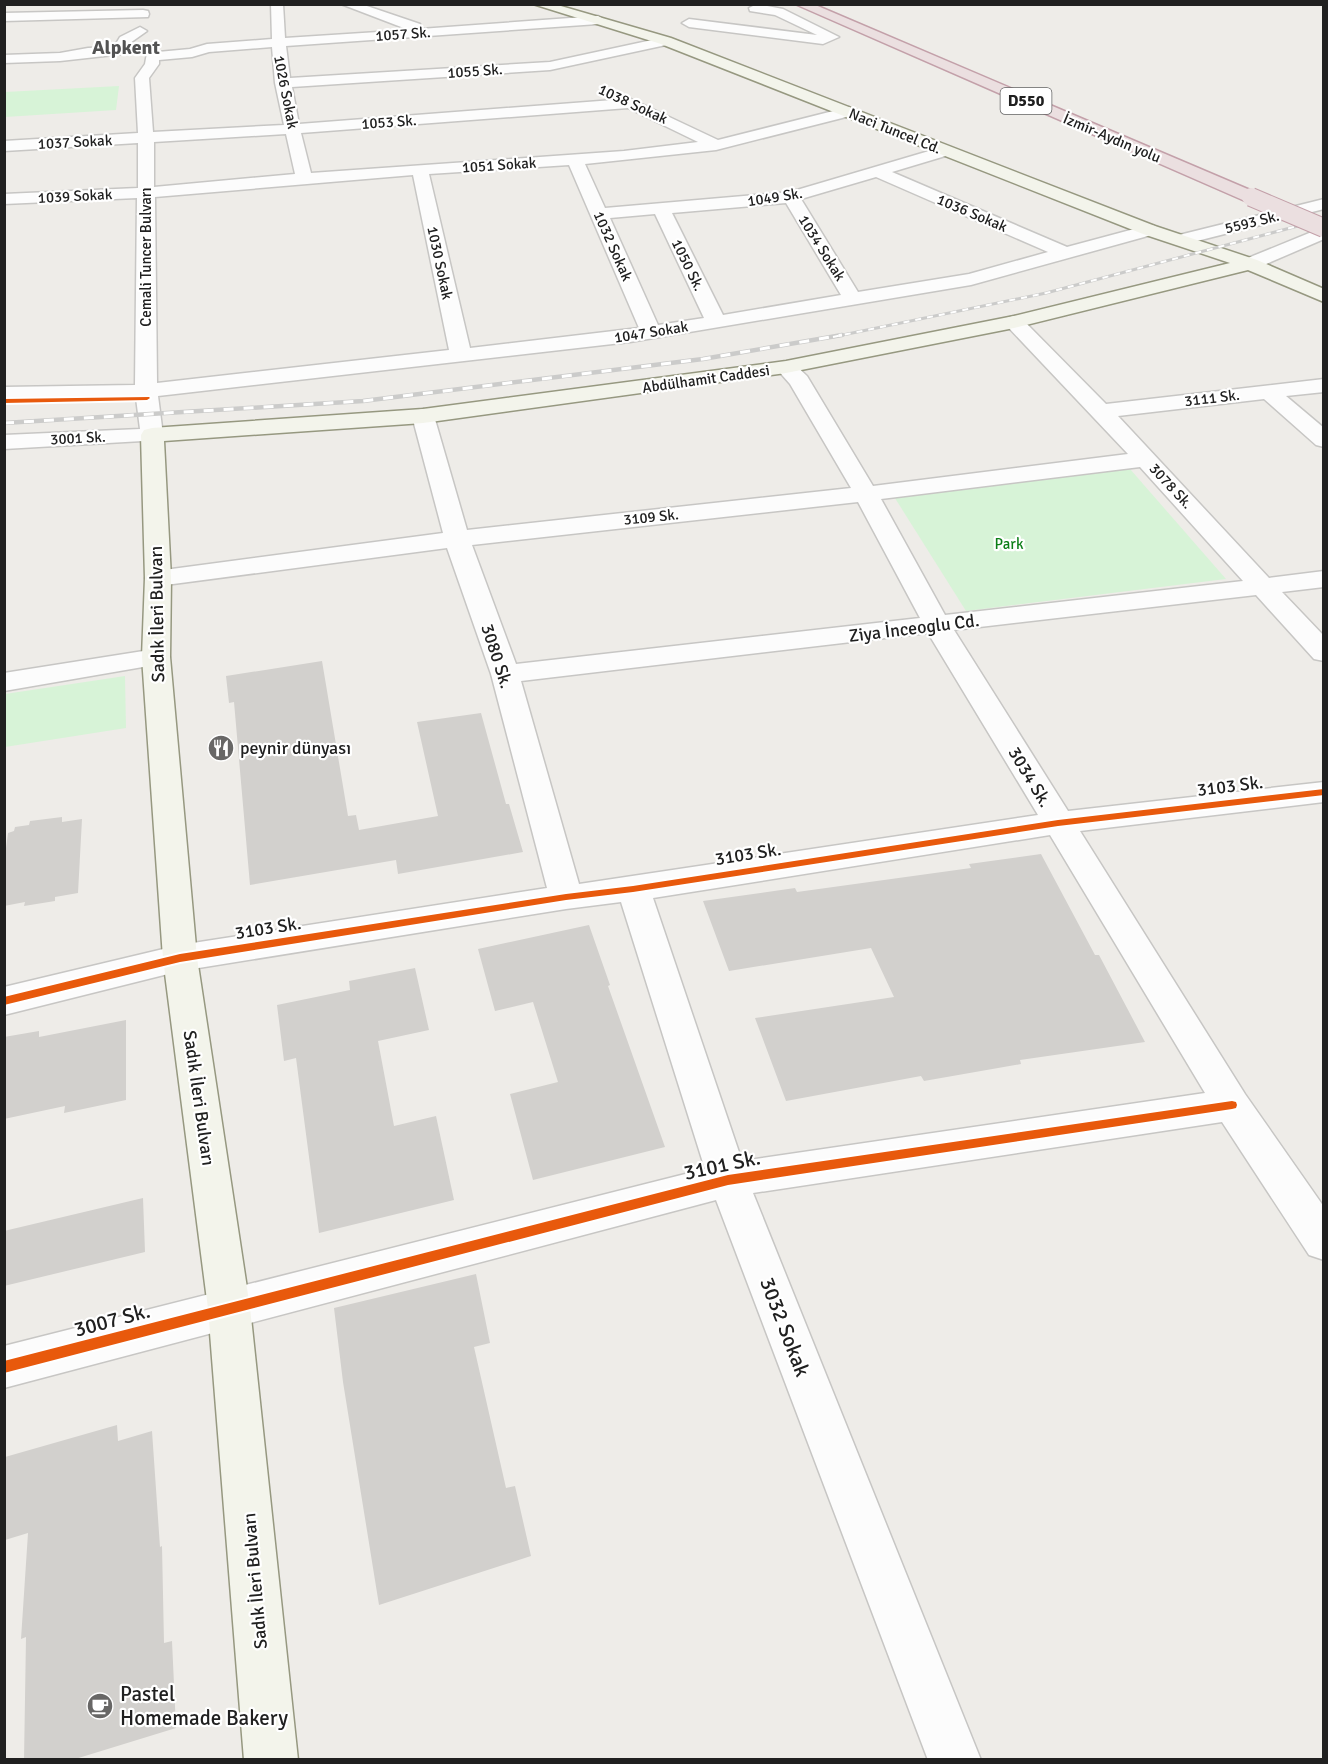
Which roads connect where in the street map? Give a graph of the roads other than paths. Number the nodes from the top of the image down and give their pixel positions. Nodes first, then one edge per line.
1 (277, 4) edge
2 (347, 4) edge
3 (539, 4) edge
4 (801, 4) edge
5 (827, 4) edge
6 (145, 9) edge
7 (745, 9) edge
8 (4, 17) edge
9 (598, 20) junction
10 (676, 29) junction
11 (140, 31) junction
12 (431, 32) junction
13 (277, 44) junction
14 (4, 59) edge
15 (134, 61) junction
16 (550, 66) junction
17 (571, 75) dead end
18 (282, 83) junction
19 (601, 89) dead end
20 (632, 103) junction
21 (597, 105) junction
22 (849, 112) junction
23 (293, 129) junction
24 (146, 139) junction
25 (716, 144) junction
26 (4, 146) edge
27 (946, 151) junction
28 (624, 156) junction
29 (575, 160) junction
30 (420, 170) junction
31 (878, 172) junction
32 (304, 178) junction
33 (146, 193) junction
34 (1258, 193) junction
35 (790, 197) junction
36 (4, 199) edge
37 (1323, 204) edge
38 (661, 209) junction
39 (598, 214) junction
40 (1323, 215) edge
41 (1323, 230) edge
42 (1149, 231) junction
43 (1181, 240) junction
44 (1066, 253) junction
45 (1250, 264) junction
46 (1323, 296) edge
47 (853, 299) junction
48 (716, 321) junction
49 (1014, 322) junction
50 (651, 332) junction
51 (461, 356) junction
52 (786, 367) junction
53 (1323, 385) edge
54 (146, 391) junction
55 (1269, 392) junction
56 (4, 394) edge
57 (1101, 411) junction
58 (423, 416) junction
59 (152, 435) junction
60 (1323, 440) edge
61 (4, 442) edge
62 (1146, 459) junction
63 (866, 494) junction
64 (456, 539) junction
65 (158, 578) junction
66 (1323, 579) edge
67 (1265, 587) junction
68 (937, 625) junction
69 (1323, 654) edge
70 (156, 657) junction
71 (505, 675) junction
72 (4, 682) edge
73 (1323, 792) edge
74 (1058, 823) junction
75 (633, 889) junction
76 (566, 897) junction
77 (180, 958) junction
78 (4, 1001) edge
79 (1232, 1105) junction
80 (728, 1180) junction
81 (1312, 1204) edge
82 (1323, 1242) edge
83 (229, 1308) junction
84 (4, 1367) edge
85 (272, 1760) edge
86 (955, 1760) edge

1 - 13 street, 1026 Sokak
2 - 12 street
3 - 9 main road, Naci Tuncel Cd.
4 - 34 highway, İzmir-Aydın yolu / D550
5 - 34 highway, İzmir-Aydın yolu / D550
6 - 8 street
6 - 11 street
7 - 10 street, 1055 Sk.
7 - 10 street
9 - 10 main road, Naci Tuncel Cd.
9 - 12 street, 1057 Sk.
10 - 16 street, 1055 Sk.
10 - 22 main road, Naci Tuncel Cd.
11 - 15 street
11 - 15 street
12 - 13 street, 1057 Sk.
13 - 15 street, 1057 Sk.
13 - 18 street, 1026 Sokak
14 - 15 street, 1057 Sk.
15 - 24 street, Cemali Tuncer Bulvarı
16 - 17 street
16 - 18 street, 1055 Sk.
18 - 23 street, 1026 Sokak
19 - 20 street, 1038 Sokak
20 - 21 street, 1053 Sk.
20 - 25 street, 1038 Sokak
21 - 23 street, 1053 Sk.
21 - 28 street
22 - 25 street, 1051 Sokak
22 - 27 main road, Naci Tuncel Cd.
23 - 24 street, 1053 Sk.
23 - 32 street, 1026 Sokak
24 - 26 street, 1037 Sokak
24 - 33 street, Cemali Tuncer Bulvarı
25 - 28 street, 1051 Sokak
27 - 31 street, 1049 Sk.
27 - 42 main road, Naci Tuncel Cd.
28 - 29 street, 1051 Sokak
29 - 30 street, 1051 Sokak
29 - 39 street, 1032 Sokak
30 - 32 street, 1051 Sokak
30 - 51 street, 1030 Sokak
31 - 35 street, 1049 Sk.
31 - 44 street, 1036 Sokak
32 - 33 street, 1051 Sokak
33 - 36 street, 1039 Sokak
33 - 54 street, Cemali Tuncer Bulvarı
34 - 40 highway, İzmir-Aydın yolu / D550
34 - 41 highway, İzmir-Aydın yolu / D550, bridge
35 - 38 street, 1049 Sk.
35 - 47 street, 1034 Sokak
37 - 43 street, 5593 Sk.
38 - 39 street, 1049 Sk.
38 - 48 street, 1050 Sk.
39 - 50 street, 1032 Sokak
41 - 45 street
42 - 43 main road, Naci Tuncel Cd.
42 - 44 street, 1047 Sokak
43 - 45 main road, Naci Tuncel Cd.
44 - 47 street, 1047 Sokak
45 - 46 main road, Naci Tuncel Cd.
45 - 49 main road, Abdülhamit Caddesi
47 - 48 street, 1047 Sokak
48 - 50 street, 1047 Sokak
49 - 52 main road, Abdülhamit Caddesi
49 - 57 street, 3078 Sk.
50 - 51 street, 1047 Sokak
51 - 54 street, 1047 Sokak
52 - 58 main road, Abdülhamit Caddesi
52 - 63 street, 3034 Sk.
53 - 55 street, 3111 Sk.
54 - 56 street, 1047 Sokak
54 - 59 street, Cemali Tuncer Bulvarı
55 - 57 street, 3111 Sk.
55 - 60 street
57 - 62 street, 3078 Sk.
58 - 59 main road, Abdülhamit Caddesi
58 - 64 street, 3080 Sk.
59 - 61 street, 3001 Sk.
59 - 65 main road, Sadık İleri Bulvarı
62 - 63 street, 3109 Sk.
62 - 67 street, 3078 Sk.
63 - 64 street, 3109 Sk.
63 - 68 street, 3034 Sk.
64 - 65 street, 3109 Sk.
64 - 71 street, 3080 Sk.
65 - 70 main road, Sadık İleri Bulvarı
66 - 67 street, Ziya İnceoglu Cd.
67 - 68 street, Ziya İnceoglu Cd.
67 - 69 street, 3078 Sk.
68 - 71 street, Ziya İnceoglu Cd.
68 - 74 street, 3034 Sk.
70 - 72 street
70 - 77 main road, Sadık İleri Bulvarı
71 - 76 street, 3080 Sk.
73 - 74 street, 3103 Sk.
74 - 75 street, 3103 Sk.
74 - 79 street, 3034 Sk.
75 - 76 street, 3103 Sk.
75 - 80 street, 3032 Sokak
76 - 77 street, 3103 Sk.
77 - 78 street, 3103 Sk.
77 - 83 main road, Sadık İleri Bulvarı
79 - 80 street, 3101 Sk.
79 - 81 street, 3034 Sk.
80 - 83 street, 3101 Sk.
80 - 86 street, 3032 Sokak
81 - 82 street, 3034 Sk.
83 - 84 street, 3007 Sk.
83 - 85 main road, Sadık İleri Bulvarı

